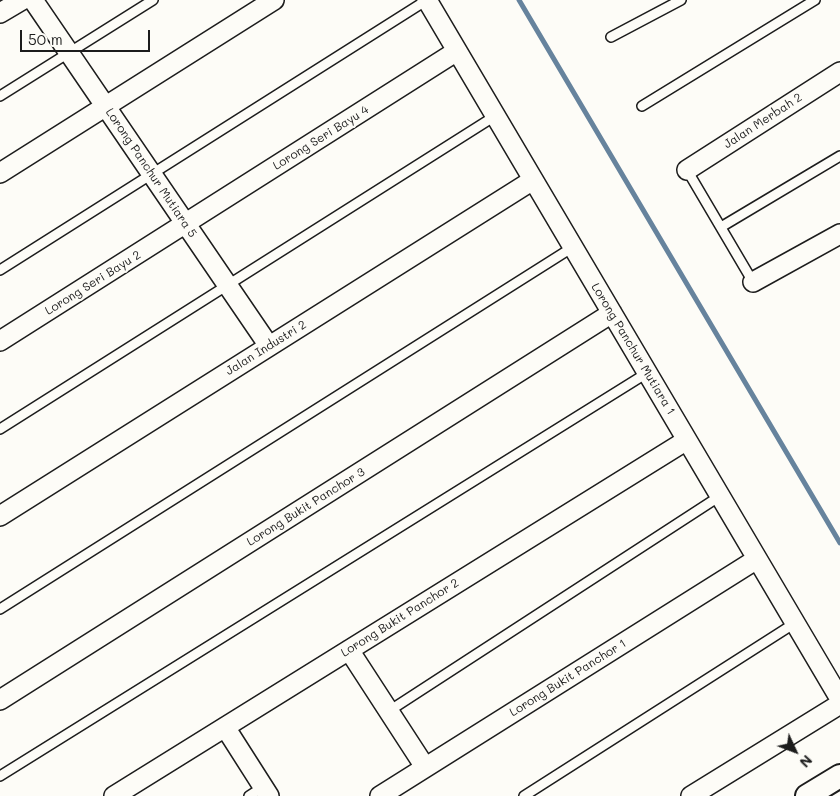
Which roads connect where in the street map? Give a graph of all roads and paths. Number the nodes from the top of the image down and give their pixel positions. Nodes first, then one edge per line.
1 (22, 0) edge
2 (33, 0) edge
3 (154, 0) edge
4 (274, 0) edge
5 (427, 0) edge
6 (681, 0) edge
7 (815, 0) edge
8 (0, 13) edge
9 (611, 37) dead end
10 (457, 51) junction
11 (69, 53) junction
12 (840, 72) edge
13 (0, 96) edge
14 (106, 106) junction
15 (642, 106) dead end
16 (495, 116) junction
17 (840, 156) edge
18 (687, 170) joint
19 (0, 173) edge
20 (151, 174) junction
21 (533, 180) junction
22 (186, 224) junction
23 (721, 228) junction
24 (839, 236) edge
25 (573, 248) junction
26 (0, 270) edge
27 (753, 282) joint
28 (227, 286) junction
29 (612, 314) junction
30 (0, 342) edge
31 (269, 346) junction
32 (647, 374) junction
33 (0, 429) edge
34 (687, 440) junction
35 (720, 496) junction
36 (0, 516) edge
37 (757, 559) junction
38 (0, 609) edge
39 (795, 623) junction
40 (349, 650) junction
41 (840, 699) edge
42 (0, 700) edge
43 (840, 704) edge
44 (389, 710) junction
45 (224, 727) junction
46 (425, 767) junction
47 (0, 776) edge
48 (840, 776) edge
49 (260, 793) edge
50 (114, 796) edge
51 (380, 796) edge
52 (524, 796) edge
53 (691, 796) edge
54 (807, 796) edge

1 - 8 street
2 - 11 street, Lorong Panchur Mutiara 5
3 - 11 lane
4 - 14 street
5 - 10 street, Lorong Panchur Mutiara 1
5 - 20 lane
6 - 9 lane
7 - 15 lane
10 - 16 street, Lorong Panchur Mutiara 1
10 - 22 street, Lorong Seri Bayu 4
11 - 13 lane
11 - 14 street, Lorong Panchur Mutiara 5
12 - 18 street, Jalan Merbah 2
14 - 19 street
14 - 20 street, Lorong Panchur Mutiara 5
16 - 21 street, Lorong Panchur Mutiara 1
16 - 28 lane
17 - 23 lane
18 - 23 lane
20 - 22 street, Lorong Panchur Mutiara 5
20 - 26 lane
21 - 25 street, Lorong Panchur Mutiara 1
21 - 31 street, Jalan Industri 2
22 - 28 street, Lorong Panchur Mutiara 5
22 - 30 street, Lorong Seri Bayu 2
23 - 27 lane
24 - 27 street
25 - 29 street, Lorong Panchur Mutiara 1
25 - 38 lane
28 - 31 street, Lorong Panchur Mutiara 5
28 - 33 lane
29 - 32 street, Lorong Panchur Mutiara 1
29 - 42 street, Lorong Bukit Panchor 3
31 - 36 street, Jalan Industri 2
32 - 34 street, Lorong Panchur Mutiara 1
32 - 47 lane
34 - 35 street, Lorong Panchur Mutiara 1
34 - 40 street, Lorong Bukit Panchor 2
35 - 37 street, Lorong Panchur Mutiara 1
35 - 44 lane
37 - 39 street, Lorong Panchur Mutiara 1
37 - 46 street, Lorong Bukit Panchor 1
39 - 41 street, Lorong Panchur Mutiara 1
39 - 52 lane
40 - 44 street
40 - 45 street, Lorong Bukit Panchor 2
43 - 53 street
44 - 46 street
45 - 49 street
45 - 50 street, Lorong Bukit Panchor 2
46 - 51 street, Lorong Bukit Panchor 1
48 - 54 street

